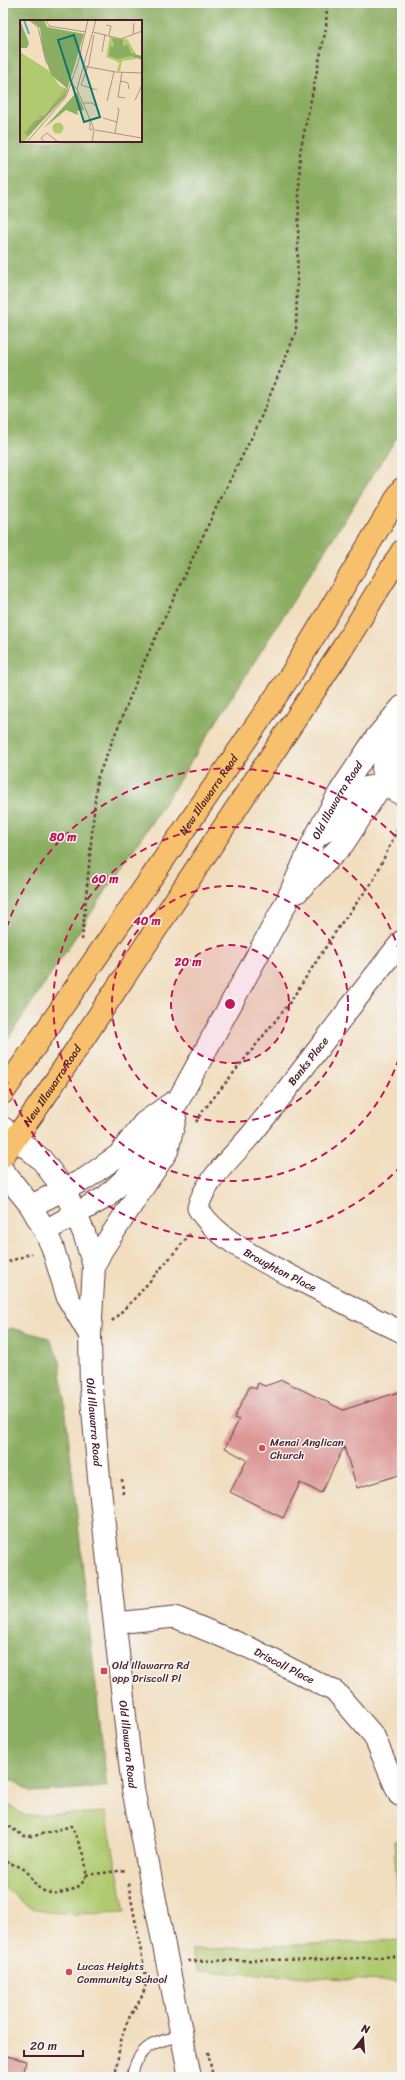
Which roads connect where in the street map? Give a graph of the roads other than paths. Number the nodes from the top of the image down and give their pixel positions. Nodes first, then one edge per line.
1 (402, 489) edge
2 (402, 551) edge
3 (402, 707) edge
4 (402, 722) edge
5 (402, 753) edge
6 (382, 784) junction
7 (402, 795) edge
8 (314, 838) junction
9 (286, 903) junction
10 (402, 941) edge
11 (3, 1093) edge
12 (180, 1097) junction
13 (10, 1133) edge
14 (3, 1156) edge
15 (3, 1171) edge
16 (64, 1188) junction
17 (31, 1206) junction
18 (76, 1215) junction
19 (204, 1218) joint
20 (45, 1231) junction
21 (94, 1266) junction
22 (98, 1331) junction
23 (402, 1332) edge
24 (115, 1623) junction
25 (399, 1795) dead end
26 (182, 2036) junction
27 (132, 2077) edge
28 (190, 2077) edge

1 - 11 highway, New Illawarra Road
2 - 13 highway, New Illawarra Road
3 - 8 street, Old Illawarra Road
4 - 6 street
5 - 6 street, Old Illawarra Road
6 - 7 street
6 - 8 street
6 - 9 street, Old Illawarra Road
8 - 9 street, Old Illawarra Road
9 - 12 street, Old Illawarra Road
10 - 19 street, Banks Place
12 - 16 street, Old Illawarra Road
12 - 18 street, Old Illawarra Road
12 - 21 street, Old Illawarra Road
13 - 14 highway, New Illawarra Road
13 - 16 street, Old Illawarra Road
15 - 17 street, Old Illawarra Road
16 - 17 street, Old Illawarra Road
16 - 18 street, Old Illawarra Road
17 - 20 street, Old Illawarra Road
18 - 20 street, Old Illawarra Road
18 - 21 street, Old Illawarra Road
19 - 23 street, Broughton Place
20 - 22 street, Old Illawarra Road
21 - 22 street, Old Illawarra Road
22 - 24 street, Old Illawarra Road
24 - 25 street, Driscoll Place
24 - 26 street, Old Illawarra Road
26 - 27 lane
26 - 28 street, Old Illawarra Road

